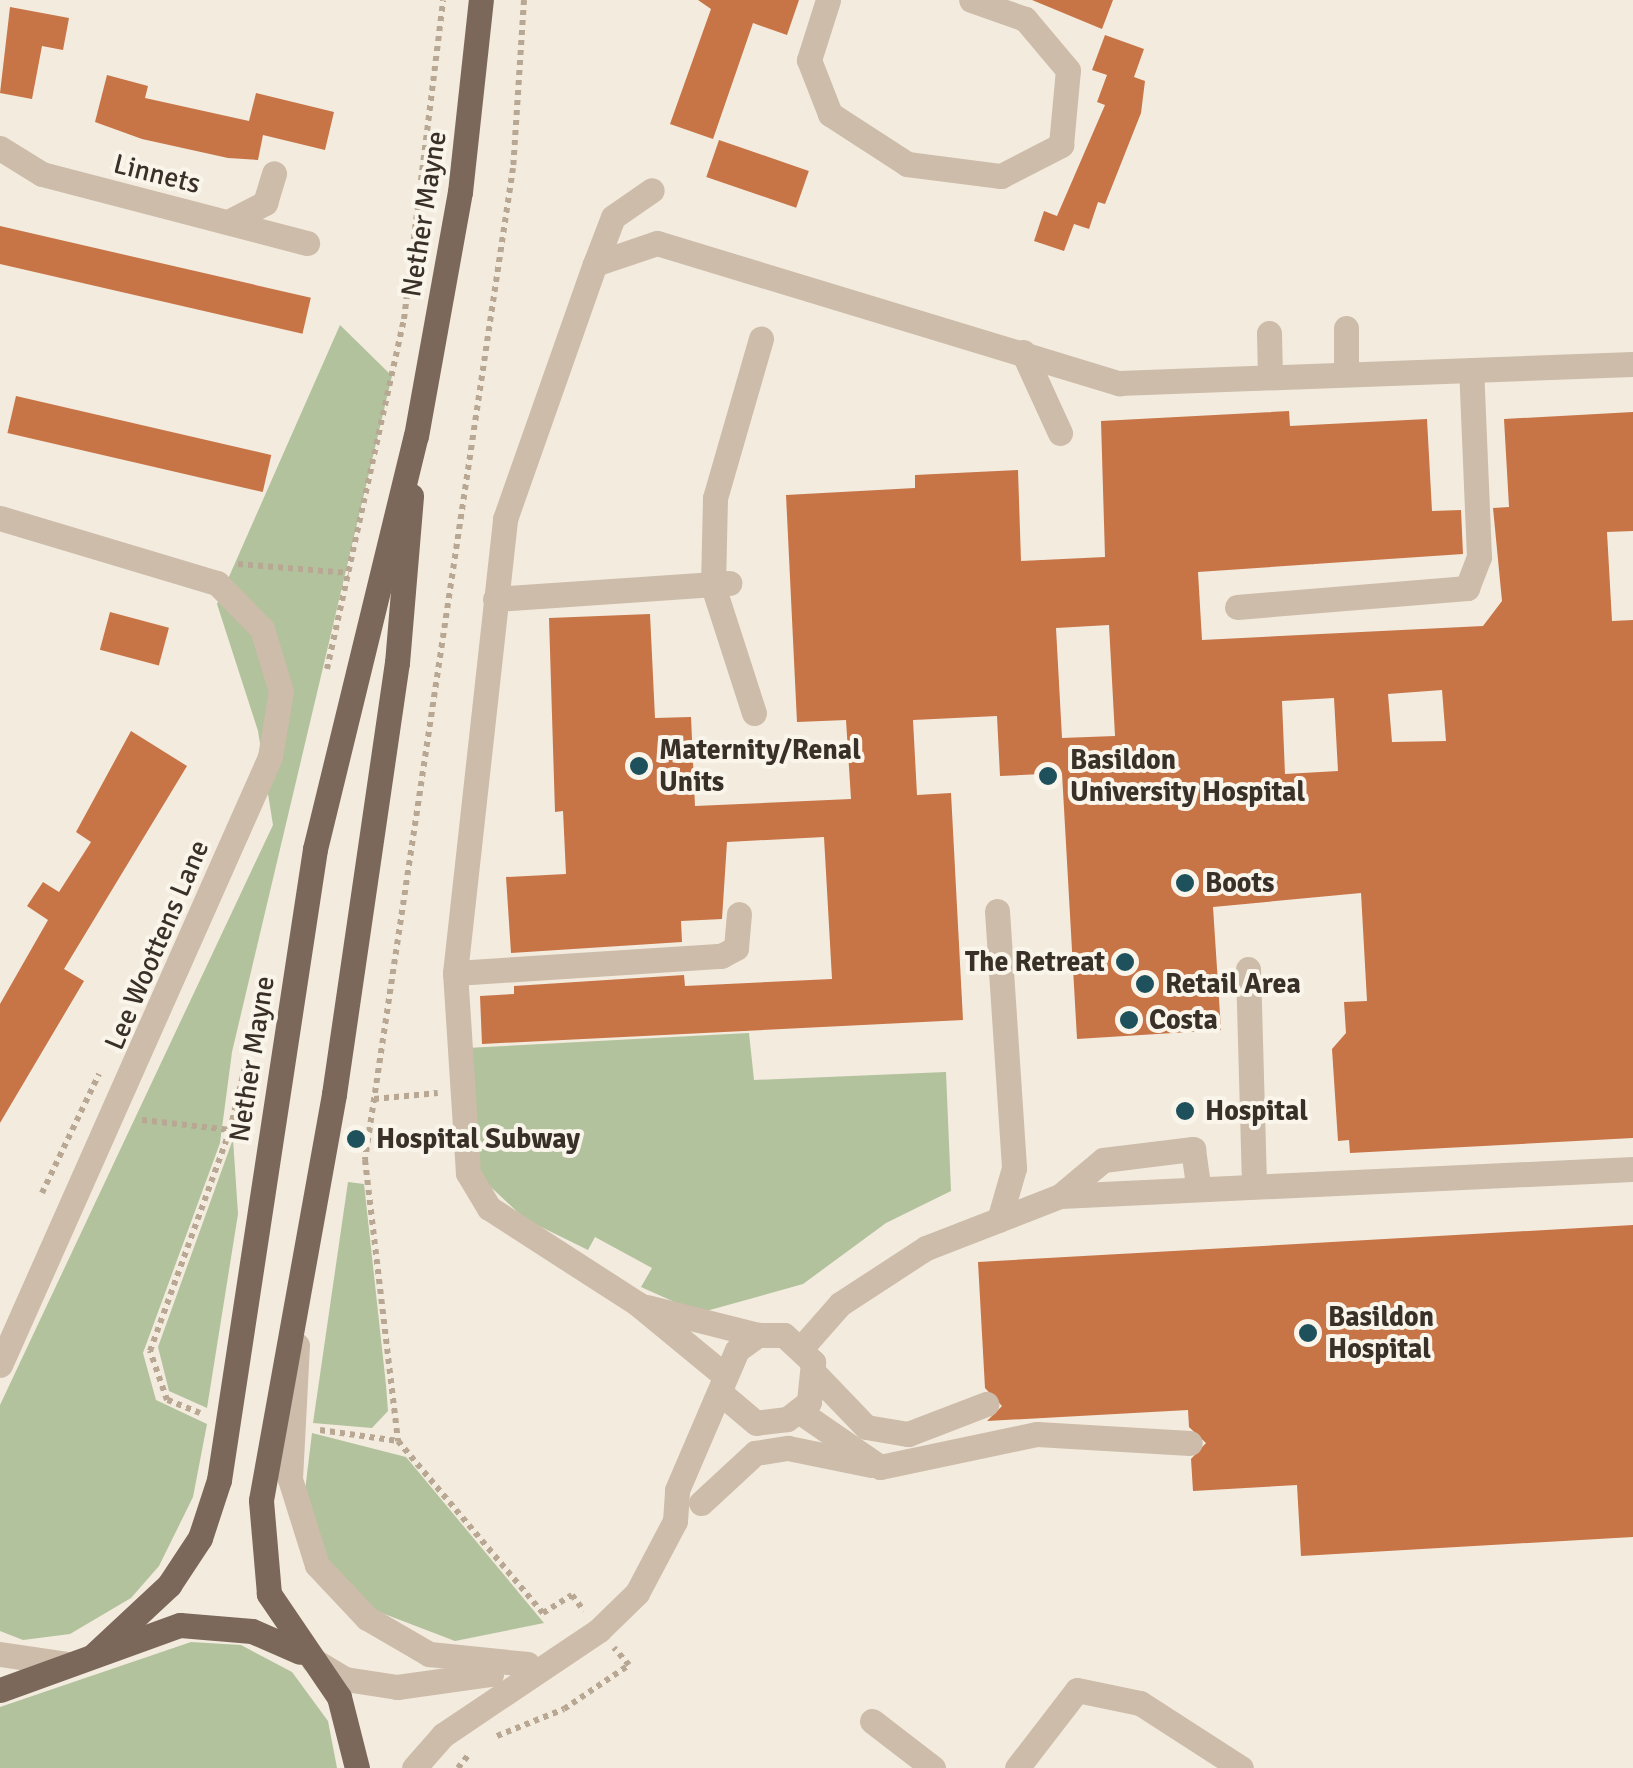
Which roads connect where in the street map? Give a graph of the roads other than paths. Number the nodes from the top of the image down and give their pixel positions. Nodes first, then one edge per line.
1 (481, 0) edge
2 (828, 0) edge
3 (971, 0) edge
4 (0, 148) edge
5 (274, 174) dead end
6 (652, 190) dead end
7 (228, 222) junction
8 (307, 244) dead end
9 (595, 264) junction
10 (1346, 328) dead end
11 (1269, 334) dead end
12 (761, 339) dead end
13 (1023, 352) junction
14 (1633, 364) edge
15 (1471, 370) junction
16 (1346, 374) junction
17 (1270, 377) junction
18 (1060, 432) dead end
19 (416, 436) junction
20 (0, 518) edge
21 (713, 586) junction
22 (496, 599) junction
23 (1237, 607) dead end
24 (754, 713) dead end
25 (998, 910) dead end
26 (738, 914) dead end
27 (1248, 970) dead end
28 (455, 973) junction
29 (1633, 1169) edge
30 (1254, 1182) junction
31 (1198, 1185) junction
32 (1060, 1196) junction
33 (999, 1220) junction
34 (300, 1300) junction
35 (638, 1304) junction
36 (758, 1336) junction
37 (803, 1346) junction
38 (0, 1365) edge
39 (816, 1376) junction
40 (724, 1385) junction
41 (986, 1404) dead end
42 (800, 1412) junction
43 (756, 1423) junction
44 (1190, 1443) dead end
45 (880, 1467) junction
46 (701, 1503) junction
47 (675, 1520) junction
48 (578, 1644) junction
49 (0, 1654) edge
50 (94, 1655) junction
51 (309, 1657) junction
52 (69, 1664) junction
53 (527, 1664) junction
54 (0, 1690) edge
55 (872, 1721) dead end
56 (357, 1768) edge
57 (414, 1768) edge
58 (933, 1768) edge
59 (1017, 1768) edge
60 (1241, 1768) edge

1 - 19 main road, Nether Mayne
2 - 3 street
4 - 7 street, Linnets
5 - 7 street
6 - 9 street
7 - 8 street, Linnets
9 - 13 street
9 - 22 street
10 - 16 street
11 - 17 street
12 - 21 street
13 - 17 street
13 - 18 street
14 - 15 street
15 - 16 street
15 - 23 street
16 - 17 street
19 - 34 main road, Nether Mayne
19 - 50 main road, Nether Mayne
20 - 38 street, Lee Woottens Lane
21 - 22 street
21 - 24 street
22 - 28 street
25 - 33 street
26 - 28 street
27 - 30 street
28 - 35 street
29 - 30 street
30 - 31 street
31 - 32 street
31 - 32 street
32 - 33 street
33 - 37 street
34 - 51 main road, Nether Mayne
34 - 53 street
35 - 36 street
35 - 40 street
36 - 37 street
36 - 40 street
37 - 39 street
39 - 41 street
39 - 42 street
40 - 43 street
40 - 47 street
42 - 43 street
42 - 45 street
43 - 46 street
44 - 45 street
45 - 46 street
46 - 47 street
47 - 48 street
48 - 53 street
48 - 57 street
49 - 52 street
50 - 51 main road, Nether Mayne
50 - 52 main road, Nether Mayne
51 - 53 street
51 - 56 main road, Nether Mayne
52 - 54 main road, Nether Mayne
55 - 58 street
59 - 60 street

